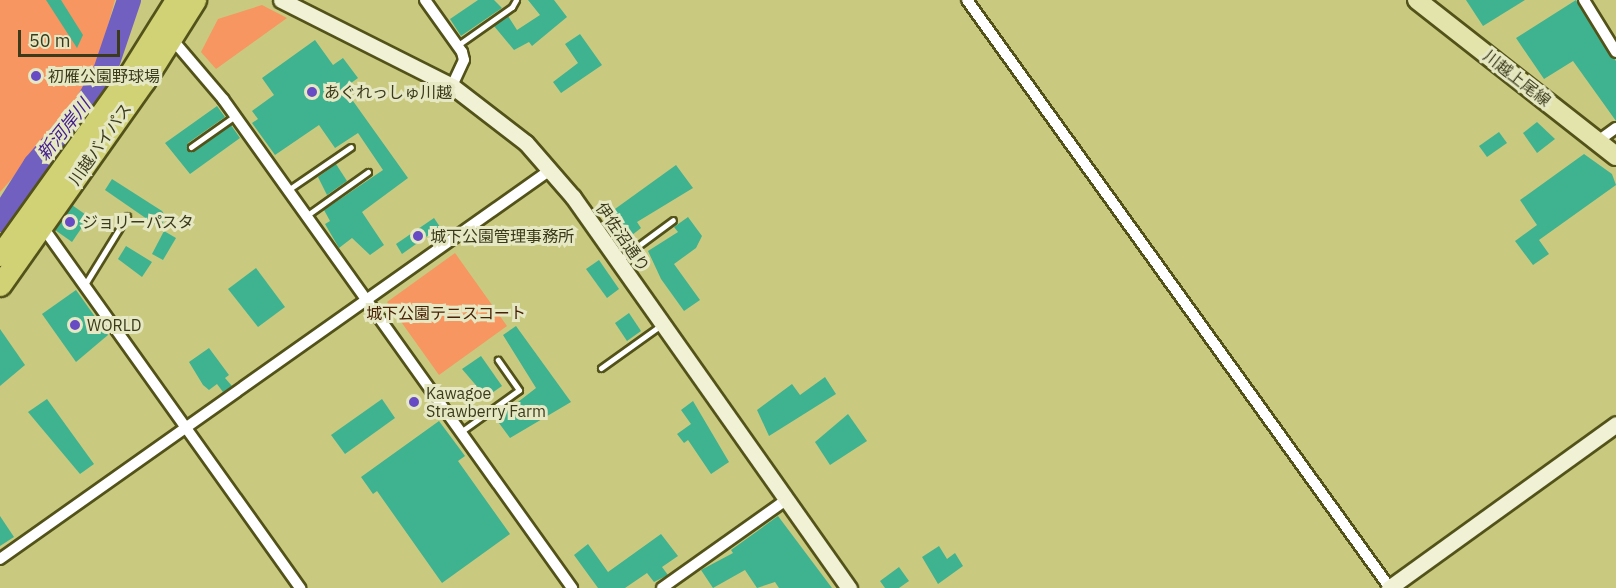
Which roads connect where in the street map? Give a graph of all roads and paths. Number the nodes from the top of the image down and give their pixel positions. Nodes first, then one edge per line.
1 (176, 0) edge
2 (195, 0) edge
3 (281, 0) edge
4 (425, 0) edge
5 (516, 0) edge
6 (968, 0) edge
7 (1417, 0) edge
8 (1584, 0) edge
9 (172, 39) junction
10 (458, 45) junction
11 (1616, 52) edge
12 (452, 86) junction
13 (235, 116) junction
14 (1616, 129) edge
15 (1598, 141) junction
16 (191, 147) dead end
17 (351, 147) dead end
18 (1616, 156) edge
19 (550, 170) junction
20 (369, 172) dead end
21 (287, 190) junction
22 (127, 216) dead end
23 (306, 216) junction
24 (673, 220) dead end
25 (42, 226) junction
26 (0, 255) edge
27 (618, 261) junction
28 (0, 285) edge
29 (84, 286) junction
30 (366, 301) junction
31 (662, 324) junction
32 (498, 360) dead end
33 (601, 369) dead end
34 (1616, 424) edge
35 (187, 430) junction
36 (462, 431) junction
37 (786, 500) junction
38 (0, 559) edge
39 (300, 588) edge
40 (572, 588) edge
41 (662, 588) edge
42 (849, 588) edge
43 (1390, 588) edge

1 - 26 highway, 川越バイパス
2 - 9 highway, 川越バイパス
3 - 12 street, 伊佐沼通り
4 - 10 street
5 - 10 lane
6 - 43 street
7 - 15 main road, 川越上尾線
8 - 11 street
9 - 13 street
9 - 25 highway, 川越バイパス
10 - 12 street
12 - 19 street, 伊佐沼通り
13 - 16 lane
13 - 21 street
14 - 15 street
15 - 18 main road, 川越上尾線
17 - 21 lane
19 - 27 street, 伊佐沼通り
19 - 30 street
20 - 23 lane
21 - 23 street
22 - 29 lane
23 - 30 street
24 - 27 lane
25 - 28 highway, 川越バイパス
25 - 29 street
27 - 31 street, 伊佐沼通り
29 - 35 street
30 - 35 street
30 - 36 street
31 - 33 lane
31 - 37 street, 伊佐沼通り
32 - 36 lane
34 - 43 street
35 - 38 street
35 - 39 street
36 - 40 street
37 - 41 street
37 - 42 street, 伊佐沼通り

